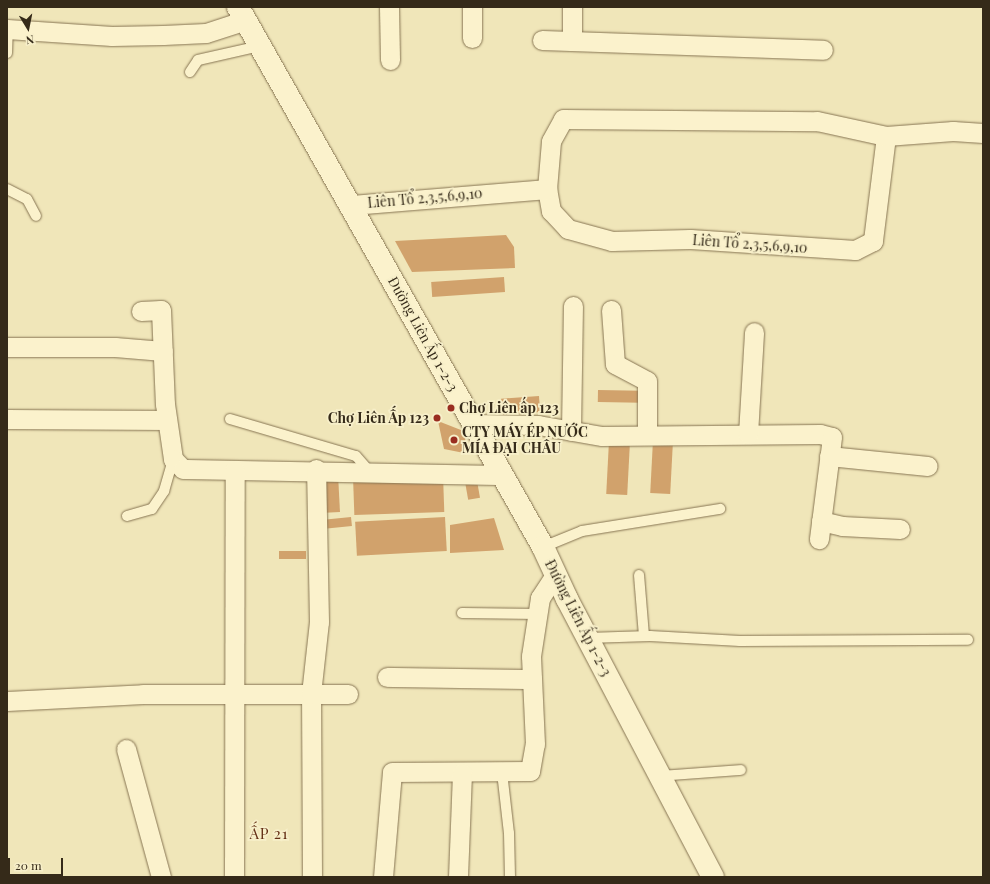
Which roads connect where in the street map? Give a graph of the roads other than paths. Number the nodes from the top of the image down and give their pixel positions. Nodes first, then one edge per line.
1 (389, 7) edge
2 (472, 7) edge
3 (572, 7) edge
4 (241, 14) edge
5 (8, 29) edge
6 (472, 38) dead end
7 (542, 40) dead end
8 (572, 41) junction
9 (260, 46) junction
10 (823, 50) dead end
11 (7, 53) edge
12 (390, 60) dead end
13 (190, 72) dead end
14 (983, 133) edge
15 (886, 136) junction
16 (7, 189) edge
17 (547, 189) junction
18 (352, 205) junction
19 (36, 216) dead end
20 (572, 306) dead end
21 (611, 310) dead end
22 (141, 311) dead end
23 (754, 332) dead end
24 (7, 347) edge
25 (163, 351) junction
26 (7, 419) edge
27 (230, 419) dead end
28 (167, 420) junction
29 (472, 424) junction
30 (571, 431) junction
31 (647, 434) junction
32 (748, 434) junction
33 (829, 456) junction
34 (173, 459) junction
35 (927, 466) dead end
36 (316, 469) junction
37 (235, 470) junction
38 (369, 471) junction
39 (501, 475) junction
40 (720, 509) dead end
41 (127, 516) dead end
42 (900, 529) dead end
43 (543, 547) junction
44 (555, 575) junction
45 (638, 575) dead end
46 (462, 613) dead end
47 (538, 614) junction
48 (644, 636) junction
49 (587, 638) junction
50 (968, 640) dead end
51 (387, 677) dead end
52 (532, 679) junction
53 (237, 692) junction
54 (311, 694) junction
55 (348, 694) dead end
56 (7, 701) edge
57 (126, 749) dead end
58 (742, 770) dead end
59 (502, 772) junction
60 (462, 773) junction
61 (659, 776) junction
62 (161, 877) edge
63 (234, 877) edge
64 (312, 877) edge
65 (384, 877) edge
66 (458, 877) edge
67 (510, 877) edge
68 (712, 877) edge

1 - 12 street
2 - 6 street
3 - 8 street
4 - 5 street
4 - 9 street, Đường Liên Ấp 1-2-3
5 - 11 lane
7 - 8 street
8 - 10 street
9 - 13 lane
9 - 18 street, Đường Liên Ấp 1-2-3
14 - 15 street, Liên Tổ 2,3,5,6,9,10
15 - 17 street, Liên Tổ 2,3,5,6,9,10
15 - 17 street, Liên Tổ 2,3,5,6,9,10
16 - 19 lane
17 - 18 street, Liên Tổ 2,3,5,6,9,10
18 - 29 street, Đường Liên Ấp 1-2-3
20 - 30 street
21 - 31 street
22 - 25 street
23 - 32 street
24 - 25 street
25 - 28 street
26 - 28 street
27 - 38 lane
28 - 34 street
29 - 30 street
29 - 39 street, Đường Liên Ấp 1-2-3
30 - 31 street
31 - 32 street
32 - 33 street
33 - 35 street
33 - 42 street
34 - 37 street
34 - 41 lane
36 - 37 street
36 - 38 street
36 - 54 street
37 - 53 street
38 - 39 street
39 - 43 street, Đường Liên Ấp 1-2-3
40 - 43 lane
43 - 44 street, Đường Liên Ấp 1-2-3
44 - 47 street
44 - 49 street, Đường Liên Ấp 1-2-3
45 - 48 lane
46 - 47 lane
47 - 52 street
48 - 49 lane
48 - 50 lane
49 - 61 street, Đường Liên Ấp 1-2-3
51 - 52 street
52 - 59 street
53 - 54 street
53 - 56 street
53 - 63 street
54 - 55 street
54 - 64 street
57 - 62 street
58 - 61 lane
59 - 60 street
59 - 67 lane
60 - 65 street
60 - 66 street
61 - 68 street, Đường Liên Ấp 1-2-3

